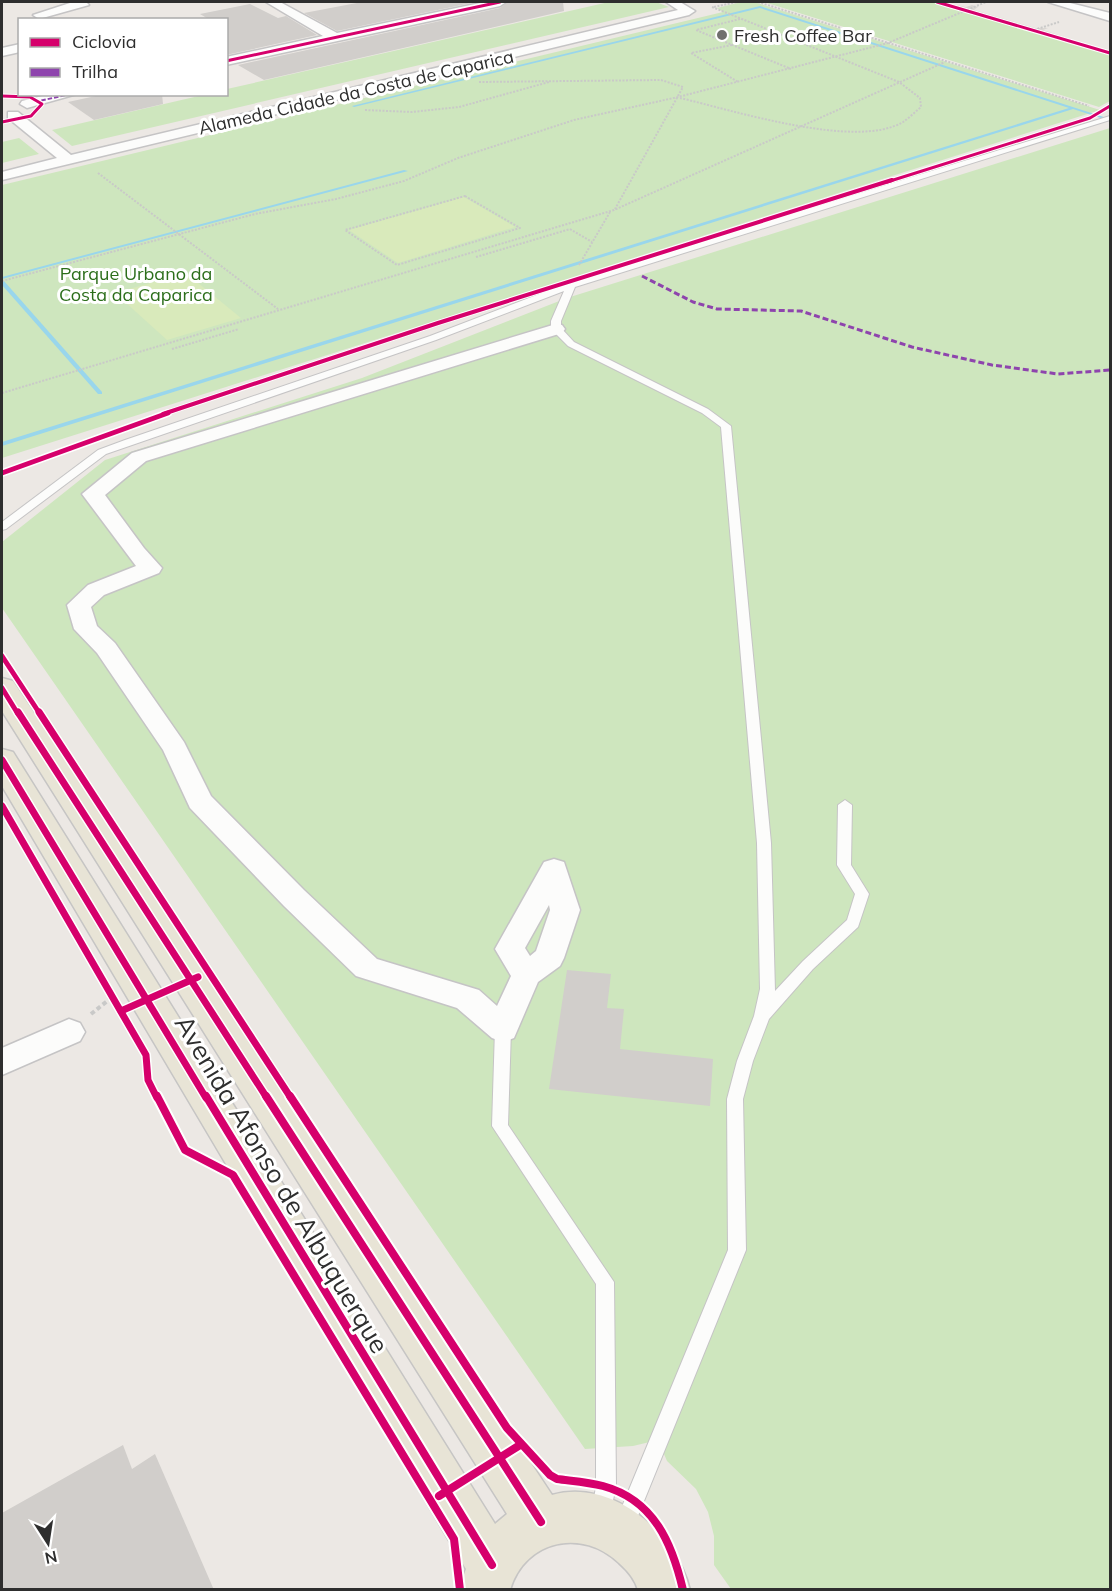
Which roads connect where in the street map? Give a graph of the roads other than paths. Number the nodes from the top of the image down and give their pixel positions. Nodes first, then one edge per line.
1 (79, 2) edge
2 (272, 2) edge
3 (500, 2) edge
4 (672, 2) edge
5 (1054, 2) edge
6 (39, 15) dead end
7 (1110, 17) edge
8 (334, 37) junction
9 (18, 48) edge
10 (2, 52) edge
11 (228, 61) edge
12 (61, 96) edge
13 (2, 101) edge
14 (27, 104) junction
15 (7, 116) edge
16 (1110, 118) edge
17 (74, 159) junction
18 (2, 176) edge
19 (571, 285) junction
20 (556, 329) junction
21 (2, 526) edge
22 (2, 688) edge
23 (2, 760) edge
24 (845, 805) dead end
25 (554, 869) dead end
26 (762, 1016) junction
27 (503, 1029) junction
28 (69, 1032) dead end
29 (2, 1062) edge
30 (541, 1522) junction
31 (611, 1526) junction
32 (488, 1577) edge
33 (664, 1590) edge

1 - 6 street
2 - 8 street
3 - 8 street
4 - 17 street, Alameda Cidade da Costa de Caparica
5 - 7 street
8 - 11 street
9 - 10 street
12 - 14 street
13 - 14 street
14 - 15 street
15 - 17 street
16 - 19 lane
17 - 18 street, Alameda Cidade da Costa de Caparica
19 - 20 lane
19 - 21 lane
20 - 26 lane
20 - 27 street
22 - 30 main road, Avenida Afonso de Albuquerque
23 - 32 main road, Avenida Afonso de Albuquerque
24 - 26 lane
25 - 27 street
26 - 31 lane
27 - 31 lane
28 - 29 street
30 - 31 main road, Avenida Afonso de Albuquerque
30 - 32 main road, Avenida Afonso de Albuquerque
31 - 33 main road

